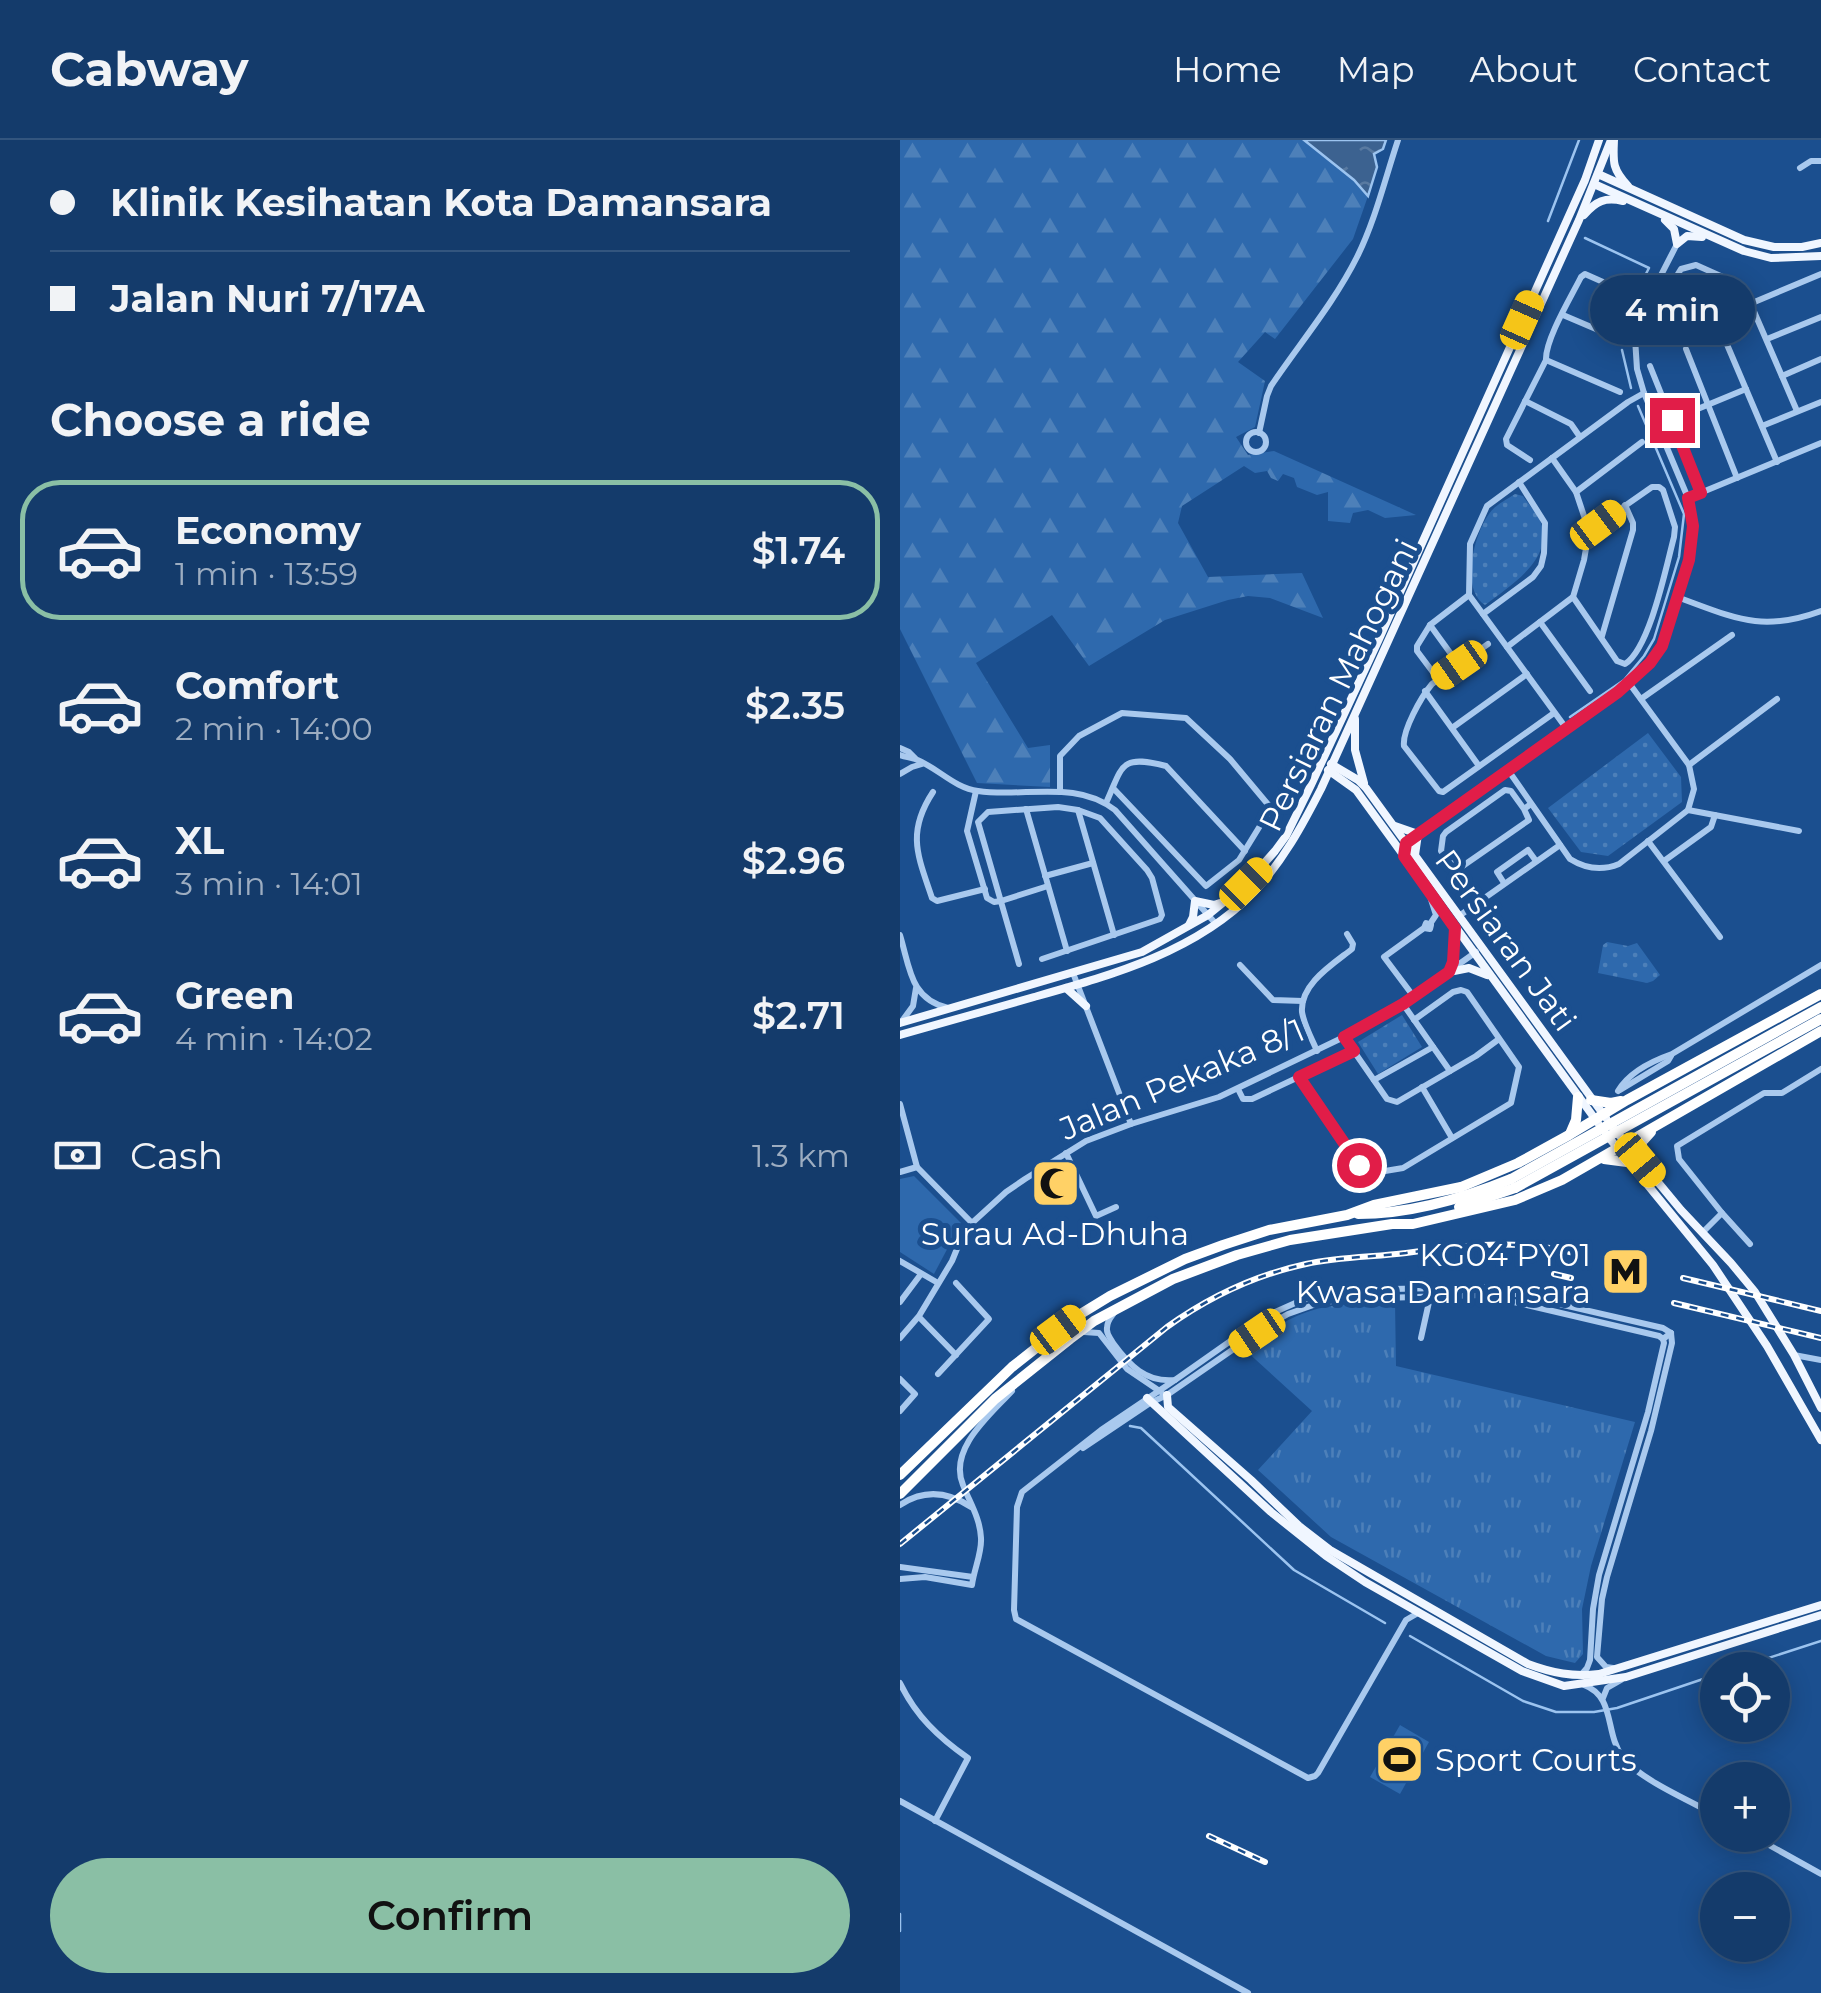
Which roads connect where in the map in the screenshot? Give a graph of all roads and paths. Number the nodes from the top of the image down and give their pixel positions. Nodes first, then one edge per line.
1 (1398, 140) edge
2 (1599, 140) edge
3 (1613, 140) edge
4 (1821, 162) edge
5 (1800, 168) dead end
6 (1593, 180) junction
7 (1632, 190) junction
8 (1638, 204) junction
9 (1657, 213) junction
10 (1580, 220) junction
11 (1717, 240) junction
12 (1821, 242) edge
13 (1677, 244) junction
14 (1821, 256) edge
15 (1821, 274) edge
16 (1658, 280) junction
17 (1652, 290) junction
18 (1630, 294) dead end
19 (1664, 294) junction
20 (1752, 303) junction
21 (1644, 306) junction
22 (1563, 315) junction
23 (1821, 317) edge
24 (1638, 320) junction
25 (1623, 338) junction
26 (1635, 338) junction
27 (1767, 339) junction
28 (1686, 349) dead end
29 (1636, 358) junction
30 (1821, 358) edge
31 (1546, 360) junction
32 (1650, 366) dead end
33 (1782, 376) junction
34 (1746, 389) junction
35 (1620, 392) dead end
36 (1644, 393) junction
37 (1525, 401) junction
38 (1821, 402) edge
39 (1708, 405) junction
40 (1797, 412) junction
41 (1672, 420) junction
42 (1762, 426) junction
43 (1259, 432) dead end
44 (1580, 437) junction
45 (1642, 442) dead end
46 (1821, 443) edge
47 (1552, 458) junction
48 (1530, 460) dead end
49 (1776, 462) junction
50 (1737, 478) junction
51 (1519, 482) junction
52 (1576, 492) junction
53 (1701, 493) junction
54 (1688, 498) junction
55 (1626, 504) junction
56 (1590, 530) junction
57 (1681, 585) junction
58 (1469, 595) junction
59 (1573, 597) junction
60 (1677, 597) junction
61 (1692, 602) junction
62 (1821, 611) edge
63 (1673, 612) junction
64 (1483, 614) junction
65 (1540, 622) junction
66 (1430, 625) junction
67 (1732, 635) dead end
68 (1602, 636) junction
69 (1488, 644) dead end
70 (1507, 647) junction
71 (1459, 665) junction
72 (1527, 674) junction
73 (1639, 674) junction
74 (1438, 680) junction
75 (1629, 684) junction
76 (1590, 691) dead end
77 (1426, 692) junction
78 (1618, 692) junction
79 (1638, 696) junction
80 (1776, 698) dead end
81 (1554, 712) junction
82 (1356, 714) junction
83 (1563, 725) junction
84 (1452, 728) junction
85 (903, 755) edge
86 (1524, 758) junction
87 (920, 762) junction
88 (1321, 763) junction
89 (1689, 765) junction
90 (1479, 766) junction
91 (1331, 768) junction
92 (1508, 770) junction
93 (900, 772) edge
94 (1515, 780) junction
95 (1346, 781) junction
96 (1493, 781) junction
97 (1113, 788) junction
98 (1366, 788) junction
99 (1321, 789) junction
100 (933, 792) dead end
101 (976, 792) junction
102 (1060, 792) junction
103 (1106, 803) junction
104 (1528, 807) junction
105 (1026, 809) junction
106 (1078, 810) junction
107 (1688, 810) junction
108 (1715, 815) junction
109 (1392, 824) junction
110 (1799, 831) dead end
111 (1418, 834) junction
112 (1648, 841) junction
113 (1406, 843) junction
114 (1560, 844) junction
115 (1244, 851) junction
116 (1404, 856) junction
117 (1415, 856) junction
118 (1536, 861) junction
119 (1093, 862) junction
120 (1664, 862) junction
121 (1046, 876) junction
122 (1504, 884) junction
123 (1048, 886) junction
124 (985, 889) junction
125 (1428, 890) junction
126 (1000, 901) junction
127 (1195, 901) junction
128 (1224, 902) junction
129 (1208, 916) junction
130 (1458, 916) junction
131 (1216, 924) junction
132 (1455, 928) junction
133 (1186, 929) junction
134 (1346, 934) dead end
135 (1114, 935) junction
136 (900, 936) edge
137 (1720, 936) dead end
138 (1068, 951) junction
139 (1477, 951) junction
140 (1042, 959) dead end
141 (1019, 964) dead end
142 (1240, 965) dead end
143 (1821, 965) edge
144 (1449, 972) junction
145 (1074, 973) junction
146 (1491, 978) junction
147 (1094, 979) junction
148 (1078, 984) junction
149 (916, 986) junction
150 (1066, 988) junction
151 (1821, 994) edge
152 (1414, 997) junction
153 (1303, 1001) junction
154 (1085, 1002) junction
155 (1403, 1004) junction
156 (950, 1008) junction
157 (1821, 1008) edge
158 (1821, 1018) edge
159 (1414, 1020) junction
160 (900, 1023) edge
161 (1821, 1031) edge
162 (900, 1035) edge
163 (1344, 1037) junction
164 (1500, 1039) junction
165 (1433, 1047) junction
166 (1316, 1051) junction
167 (1354, 1051) junction
168 (1672, 1054) junction
169 (1821, 1069) edge
170 (1450, 1071) junction
171 (1299, 1077) junction
172 (1374, 1080) junction
173 (1422, 1087) junction
174 (1238, 1089) junction
175 (1578, 1097) junction
176 (1632, 1097) junction
177 (1591, 1100) junction
178 (900, 1104) edge
179 (901, 1115) edge
180 (1599, 1117) junction
181 (1131, 1124) junction
182 (1658, 1124) junction
183 (1645, 1132) junction
184 (1569, 1135) junction
185 (1452, 1138) junction
186 (1621, 1146) junction
187 (1066, 1153) junction
188 (1634, 1161) junction
189 (1594, 1162) junction
190 (918, 1167) junction
191 (900, 1172) edge
192 (1116, 1207) dead end
193 (1347, 1214) junction
194 (1722, 1214) junction
195 (972, 1222) junction
196 (1392, 1224) junction
197 (1703, 1232) junction
198 (1750, 1244) dead end
199 (900, 1261) edge
200 (921, 1274) junction
201 (938, 1283) junction
202 (956, 1283) dead end
203 (1439, 1296) junction
204 (1421, 1297) junction
205 (900, 1302) edge
206 (1429, 1302) junction
207 (1118, 1308) junction
208 (919, 1316) junction
209 (1671, 1333) junction
210 (900, 1338) edge
211 (1421, 1338) dead end
212 (1070, 1339) junction
213 (1664, 1339) junction
214 (956, 1356) junction
215 (1794, 1356) junction
216 (1821, 1360) edge
217 (1029, 1371) junction
218 (938, 1374) dead end
219 (1152, 1378) junction
220 (900, 1379) edge
221 (1175, 1380) junction
222 (1821, 1392) edge
223 (1163, 1393) junction
224 (1148, 1400) junction
225 (1819, 1405) edge
226 (900, 1411) edge
227 (1647, 1430) junction
228 (1821, 1440) edge
229 (900, 1475) edge
230 (900, 1494) edge
231 (900, 1506) edge
232 (975, 1512) junction
233 (900, 1567) edge
234 (900, 1579) edge
235 (973, 1581) junction
236 (1403, 1602) junction
237 (1821, 1605) edge
238 (1425, 1614) junction
239 (1821, 1616) edge
240 (1406, 1620) junction
241 (1617, 1669) junction
242 (1626, 1677) junction
243 (1582, 1680) junction
244 (900, 1683) edge
245 (1603, 1698) junction
246 (900, 1801) edge
247 (1700, 1806) edge
248 (935, 1821) junction
249 (1782, 1852) edge
250 (1821, 1874) edge
251 (1248, 1993) edge

1 - 43 street
2 - 6 main road, Persiaran Mahogani
3 - 6 main road, Persiaran Mahogani
3 - 7 main road
4 - 5 street
6 - 7 main road
6 - 8 main road
6 - 10 main road, Persiaran Mahogani
6 - 88 main road, Persiaran Mahogani
7 - 12 main road
8 - 9 main road
8 - 10 main road
9 - 11 main road
9 - 13 main road
10 - 82 main road, Persiaran Mahogani
11 - 13 main road
11 - 14 main road
13 - 16 street
15 - 20 street
16 - 17 street
16 - 19 street
17 - 19 street
17 - 21 street
18 - 22 street
19 - 20 street
19 - 21 street
19 - 34 street
20 - 27 street
21 - 24 street
22 - 25 street
22 - 31 street
23 - 27 street
24 - 25 street
24 - 26 street
25 - 26 street
25 - 29 street
26 - 29 street
27 - 33 street
28 - 39 street
29 - 36 street
30 - 33 street
31 - 35 street
31 - 37 street
32 - 41 street
33 - 40 street
34 - 39 street
34 - 42 street
36 - 44 street
36 - 54 street
37 - 44 street
37 - 48 street
38 - 40 street
39 - 41 street
39 - 50 street
40 - 42 street
41 - 53 street
42 - 49 street
44 - 47 street
45 - 52 street
46 - 49 street
47 - 51 street
47 - 52 street
49 - 50 street
50 - 53 street
51 - 58 street
51 - 64 street
52 - 56 street
53 - 54 street
54 - 57 street
55 - 56 street
55 - 68 street
55 - 68 street
56 - 59 street
57 - 60 street
57 - 61 street
58 - 64 street
58 - 66 street
59 - 65 street
59 - 68 street
60 - 61 street
60 - 63 street
61 - 62 street
61 - 63 street
63 - 73 street
64 - 70 street
65 - 70 street
65 - 76 street
66 - 71 street
66 - 74 street
67 - 79 street
69 - 71 street
70 - 72 street
71 - 74 street
72 - 81 street
72 - 84 street
73 - 75 street
73 - 79 street
74 - 77 street
75 - 78 street
75 - 79 street
77 - 84 street
77 - 90 street
78 - 79 street
78 - 83 street
79 - 89 street
80 - 89 street
81 - 83 street
81 - 90 street
82 - 91 main road, Persiaran Mahogani
82 - 98 main road
83 - 86 street
84 - 90 street
85 - 87 street
85 - 93 street
86 - 92 street
86 - 94 street
87 - 93 street
87 - 101 street
88 - 91 main road, Persiaran Jati
88 - 128 main road, Persiaran Mahogani
89 - 107 street
91 - 95 main road, Persiaran Jati
91 - 98 main road, Persiaran Jati
91 - 99 main road, Persiaran Mahogani
92 - 94 street
92 - 96 street
94 - 96 street
94 - 104 street
95 - 99 main road
95 - 116 main road, Persiaran Jati
96 - 111 street
97 - 103 street
97 - 115 street
97 - 115 street
98 - 109 main road, Persiaran Jati
99 - 131 main road, Persiaran Mahogani
100 - 124 street
101 - 102 street
101 - 124 street
102 - 103 street
102 - 115 street
103 - 127 street
104 - 104 street
104 - 114 street
105 - 106 street
105 - 121 street
105 - 126 street
106 - 119 street
106 - 135 street
107 - 108 street
107 - 112 street
108 - 110 street
108 - 120 street
109 - 111 main road
109 - 113 main road, Persiaran Jati
111 - 113 street
111 - 117 main road
112 - 114 street
112 - 120 street
113 - 116 street
113 - 117 main road, Persiaran Jati
114 - 118 street
116 - 125 main road, Persiaran Jati
117 - 130 main road, Persiaran Jati
118 - 122 street
118 - 122 street
119 - 121 street
119 - 135 street
120 - 137 street
121 - 123 street
122 - 130 street
123 - 126 street
123 - 138 street
124 - 126 street
125 - 132 main road, Persiaran Jati
125 - 152 street
126 - 141 street
127 - 128 main road
127 - 129 street
127 - 133 main road
128 - 129 main road, Persiaran Mahogani
129 - 131 street
129 - 133 main road, Persiaran Mahogani
130 - 139 main road, Persiaran Jati
131 - 147 main road, Persiaran Mahogani
132 - 139 main road, Persiaran Jati
132 - 144 main road
133 - 145 main road, Persiaran Mahogani
134 - 153 street
135 - 138 street
136 - 149 street
138 - 140 street
139 - 144 street, Jalan Pekaka 8/1
139 - 146 main road, Persiaran Jati
139 - 177 main road, Persiaran Jati
142 - 153 street
143 - 168 street
144 - 146 main road
144 - 152 street, Jalan Pekaka 8/1
145 - 148 street
145 - 156 main road, Persiaran Mahogani
146 - 175 main road, Persiaran Jati
147 - 148 main road, Persiaran Mahogani
147 - 154 main road
148 - 150 main road, Persiaran Mahogani
148 - 154 street
149 - 156 street
149 - 160 street
150 - 154 main road
150 - 162 main road, Persiaran Mahogani
151 - 176 highway
152 - 155 street, Jalan Pekaka 8/1
153 - 166 street
154 - 181 street
155 - 159 street
155 - 163 street, Jalan Pekaka 8/1
156 - 160 main road, Persiaran Mahogani
157 - 193 highway, bridge
158 - 196 highway, bridge
159 - 164 street
159 - 165 street
161 - 182 highway
163 - 166 street, Jalan Pekaka 8/1
163 - 167 street
164 - 170 street
164 - 185 street
165 - 170 street
165 - 172 street
166 - 174 street, Jalan Pekaka 8/1
167 - 171 street
167 - 172 street
168 - 168 street
169 - 194 street
170 - 173 street
171 - 174 street
171 - 185 street
172 - 173 street
173 - 185 street
174 - 181 street, Jalan Pekaka 8/1
175 - 180 main road, Persiaran Jati
175 - 184 highway
176 - 177 highway
176 - 180 highway
176 - 183 highway
177 - 180 main road, Persiaran Jati
178 - 179 street
179 - 190 street
180 - 184 highway
180 - 186 main road
181 - 187 street, Jalan Pekaka 8/1
182 - 183 highway
182 - 188 highway
183 - 186 highway
184 - 189 highway
184 - 193 highway
186 - 188 main road
186 - 189 highway
187 - 192 street
187 - 195 street, Jalan Pekaka 8/1
188 - 189 highway
188 - 197 main road
188 - 228 main road
189 - 196 highway
190 - 191 street
190 - 195 street
193 - 229 highway
194 - 197 street
194 - 198 street
195 - 201 street, Jalan Pekaka 8/1
196 - 207 highway
197 - 215 main road
199 - 200 street
200 - 201 street
200 - 205 street
201 - 208 street, Jalan Pekaka 8/1
202 - 214 street
203 - 204 street
203 - 206 street
203 - 213 street
204 - 206 street
204 - 223 street
206 - 211 street
207 - 212 highway
207 - 219 street
208 - 210 street, Jalan Pekaka 8/1
208 - 214 street
209 - 213 street
209 - 221 street
209 - 227 street
212 - 217 highway
212 - 223 street
213 - 227 street
214 - 218 street
215 - 216 street
215 - 225 main road
217 - 230 highway
217 - 232 street
219 - 221 street
219 - 223 street
220 - 226 street
221 - 223 street
222 - 225 street
223 - 224 street
223 - 243 main road
224 - 236 main road
224 - 240 street
227 - 241 street
227 - 243 street
231 - 232 street
232 - 235 street
233 - 235 street
234 - 235 street
236 - 238 main road
236 - 240 street
237 - 241 main road
238 - 240 street
238 - 243 main road
239 - 242 main road
241 - 243 main road
242 - 243 main road
242 - 245 street
243 - 245 street
244 - 248 street
245 - 247 street
246 - 248 street
248 - 251 street
249 - 250 street

